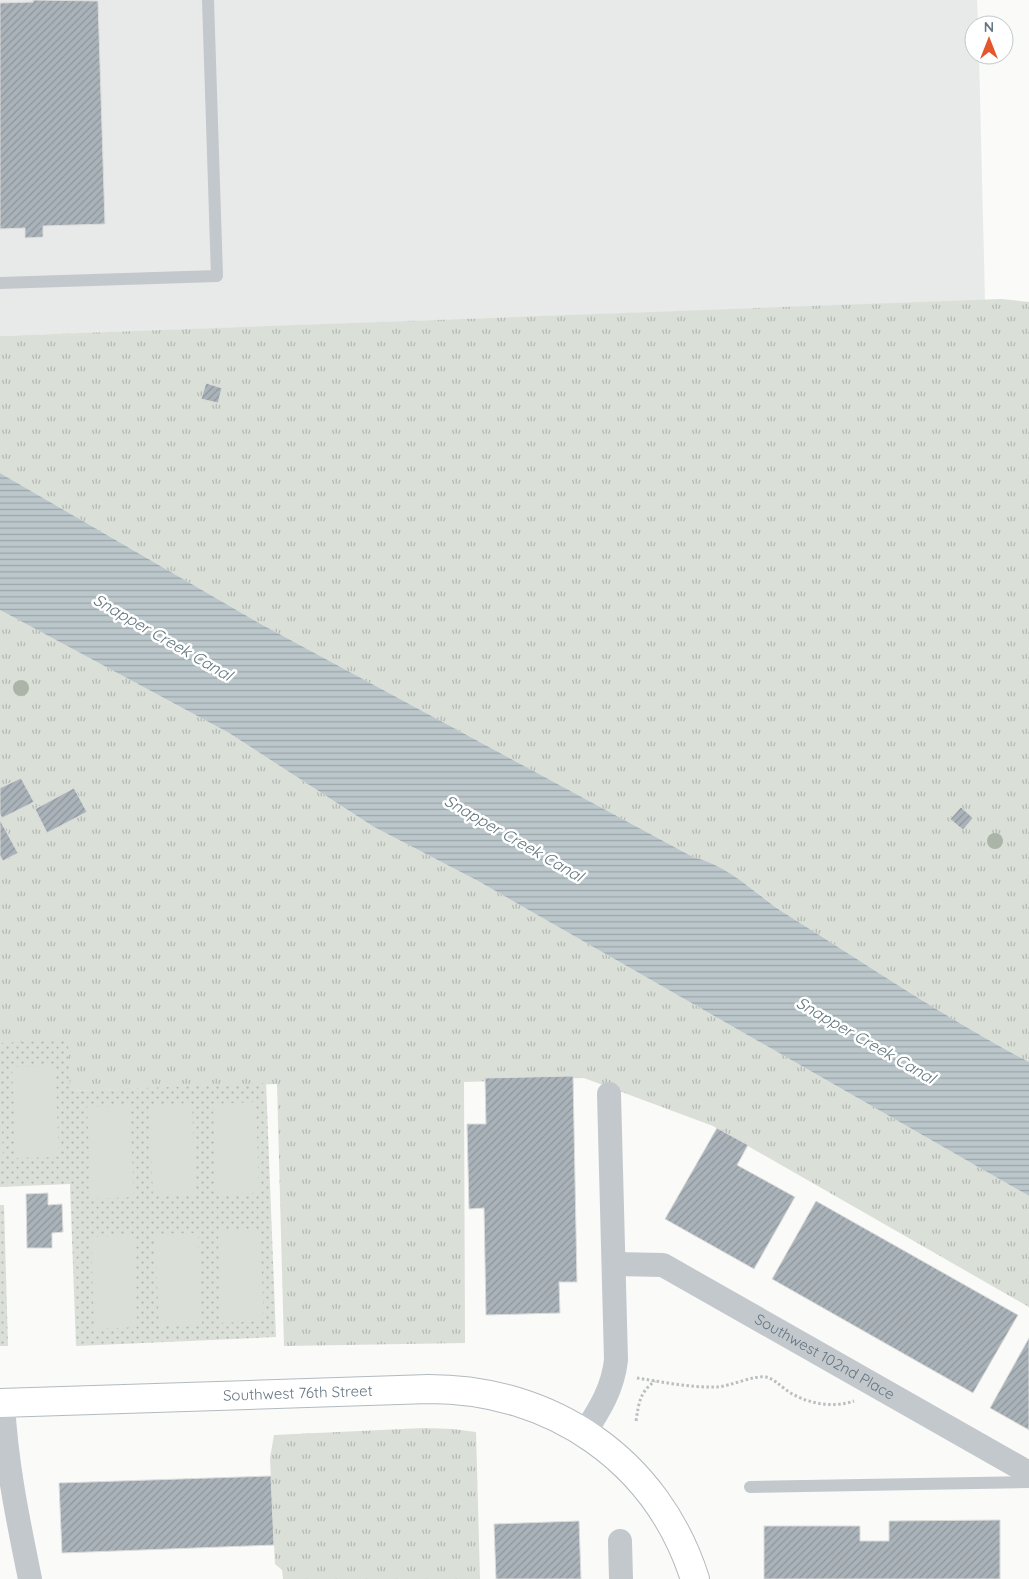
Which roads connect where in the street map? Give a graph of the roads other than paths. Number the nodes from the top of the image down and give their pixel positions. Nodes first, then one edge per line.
1 (208, 0) edge
2 (0, 282) edge
3 (609, 1094) dead end
4 (615, 1264) junction
5 (1, 1403) edge
6 (586, 1432) junction
7 (1029, 1473) edge
8 (1029, 1482) edge
9 (750, 1488) dead end
10 (620, 1541) dead end
11 (30, 1579) edge
12 (621, 1579) edge
13 (695, 1579) edge

1 - 2 lane
3 - 4 street
4 - 6 street
4 - 7 street, Southwest 102nd Place
5 - 6 street, Southwest 76th Street
5 - 11 street
6 - 13 street
8 - 9 lane
10 - 12 street

